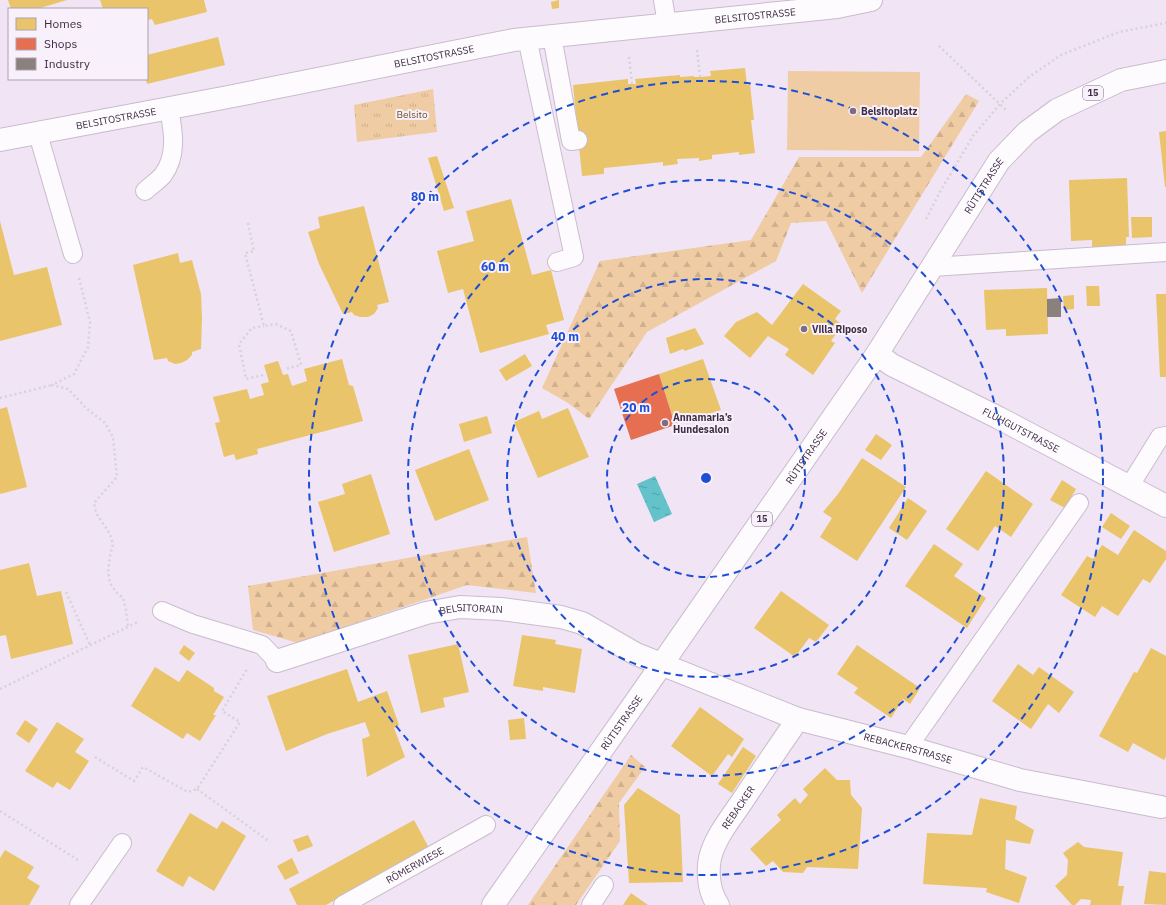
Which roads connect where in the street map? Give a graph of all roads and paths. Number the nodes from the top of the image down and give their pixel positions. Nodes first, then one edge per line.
1 (663, 0) edge
2 (871, 0) edge
3 (816, 5) edge
4 (1166, 23) edge
5 (667, 24) junction
6 (552, 36) junction
7 (527, 38) junction
8 (940, 46) dead end
9 (696, 47) dead end
10 (629, 55) dead end
11 (1166, 71) edge
12 (700, 77) dead end
13 (632, 84) dead end
14 (169, 108) junction
15 (38, 134) junction
16 (0, 140) edge
17 (578, 140) dead end
18 (144, 192) dead end
19 (248, 223) dead end
20 (1166, 252) edge
21 (73, 254) joint
22 (557, 262) dead end
23 (932, 267) junction
24 (264, 326) junction
25 (877, 354) junction
26 (285, 369) dead end
27 (263, 375) dead end
28 (52, 385) junction
29 (0, 398) edge
30 (1166, 436) edge
31 (1129, 487) junction
32 (1079, 503) dead end
33 (1166, 506) edge
34 (66, 592) dead end
35 (162, 611) joint
36 (128, 627) junction
37 (90, 645) junction
38 (262, 645) junction
39 (277, 661) joint
40 (661, 665) junction
41 (0, 689) edge
42 (798, 719) junction
43 (908, 747) junction
44 (94, 757) dead end
45 (197, 789) junction
46 (1164, 803) edge
47 (0, 811) edge
48 (486, 825) dead end
49 (270, 842) dead end
50 (122, 843) dead end
51 (100, 874) junction
52 (604, 885) dead end
53 (79, 905) edge
54 (343, 905) edge
55 (493, 905) edge
56 (591, 905) edge
57 (718, 905) edge

1 - 5 lane
2 - 3 street, BELSITOSTRASSE
3 - 5 street, BELSITOSTRASSE
4 - 8 path
5 - 6 street, BELSITOSTRASSE
6 - 7 street, BELSITOSTRASSE
6 - 17 lane
7 - 14 street, BELSITOSTRASSE
7 - 22 lane
9 - 12 path
10 - 13 path
11 - 23 street, RÜTISTRASSE / 15
14 - 15 street, BELSITOSTRASSE
14 - 18 lane
15 - 16 street, BELSITOSTRASSE
15 - 21 lane
19 - 24 path
20 - 23 lane
21 - 28 path
23 - 25 street, RÜTISTRASSE / 15
24 - 26 path
24 - 27 path
25 - 31 street, FLUHGUTSTRASSE
25 - 40 street, RÜTISTRASSE / 15
28 - 29 path
28 - 36 path
30 - 31 lane
31 - 33 street, FLUHGUTSTRASSE
32 - 43 lane
34 - 37 path
35 - 36 path
35 - 38 lane
36 - 37 path
37 - 41 path
38 - 39 lane
38 - 45 path
39 - 40 street, BELSITORAIN
40 - 42 street, REBACKERSTRASSE
40 - 55 street, RÜTISTRASSE / 15
42 - 43 street, REBACKERSTRASSE
42 - 57 street, REBACKER
43 - 46 street, REBACKERSTRASSE
44 - 45 path
45 - 49 path
47 - 51 path
48 - 54 lane, RÖMERWIESE
50 - 51 lane
51 - 53 lane
52 - 56 lane

